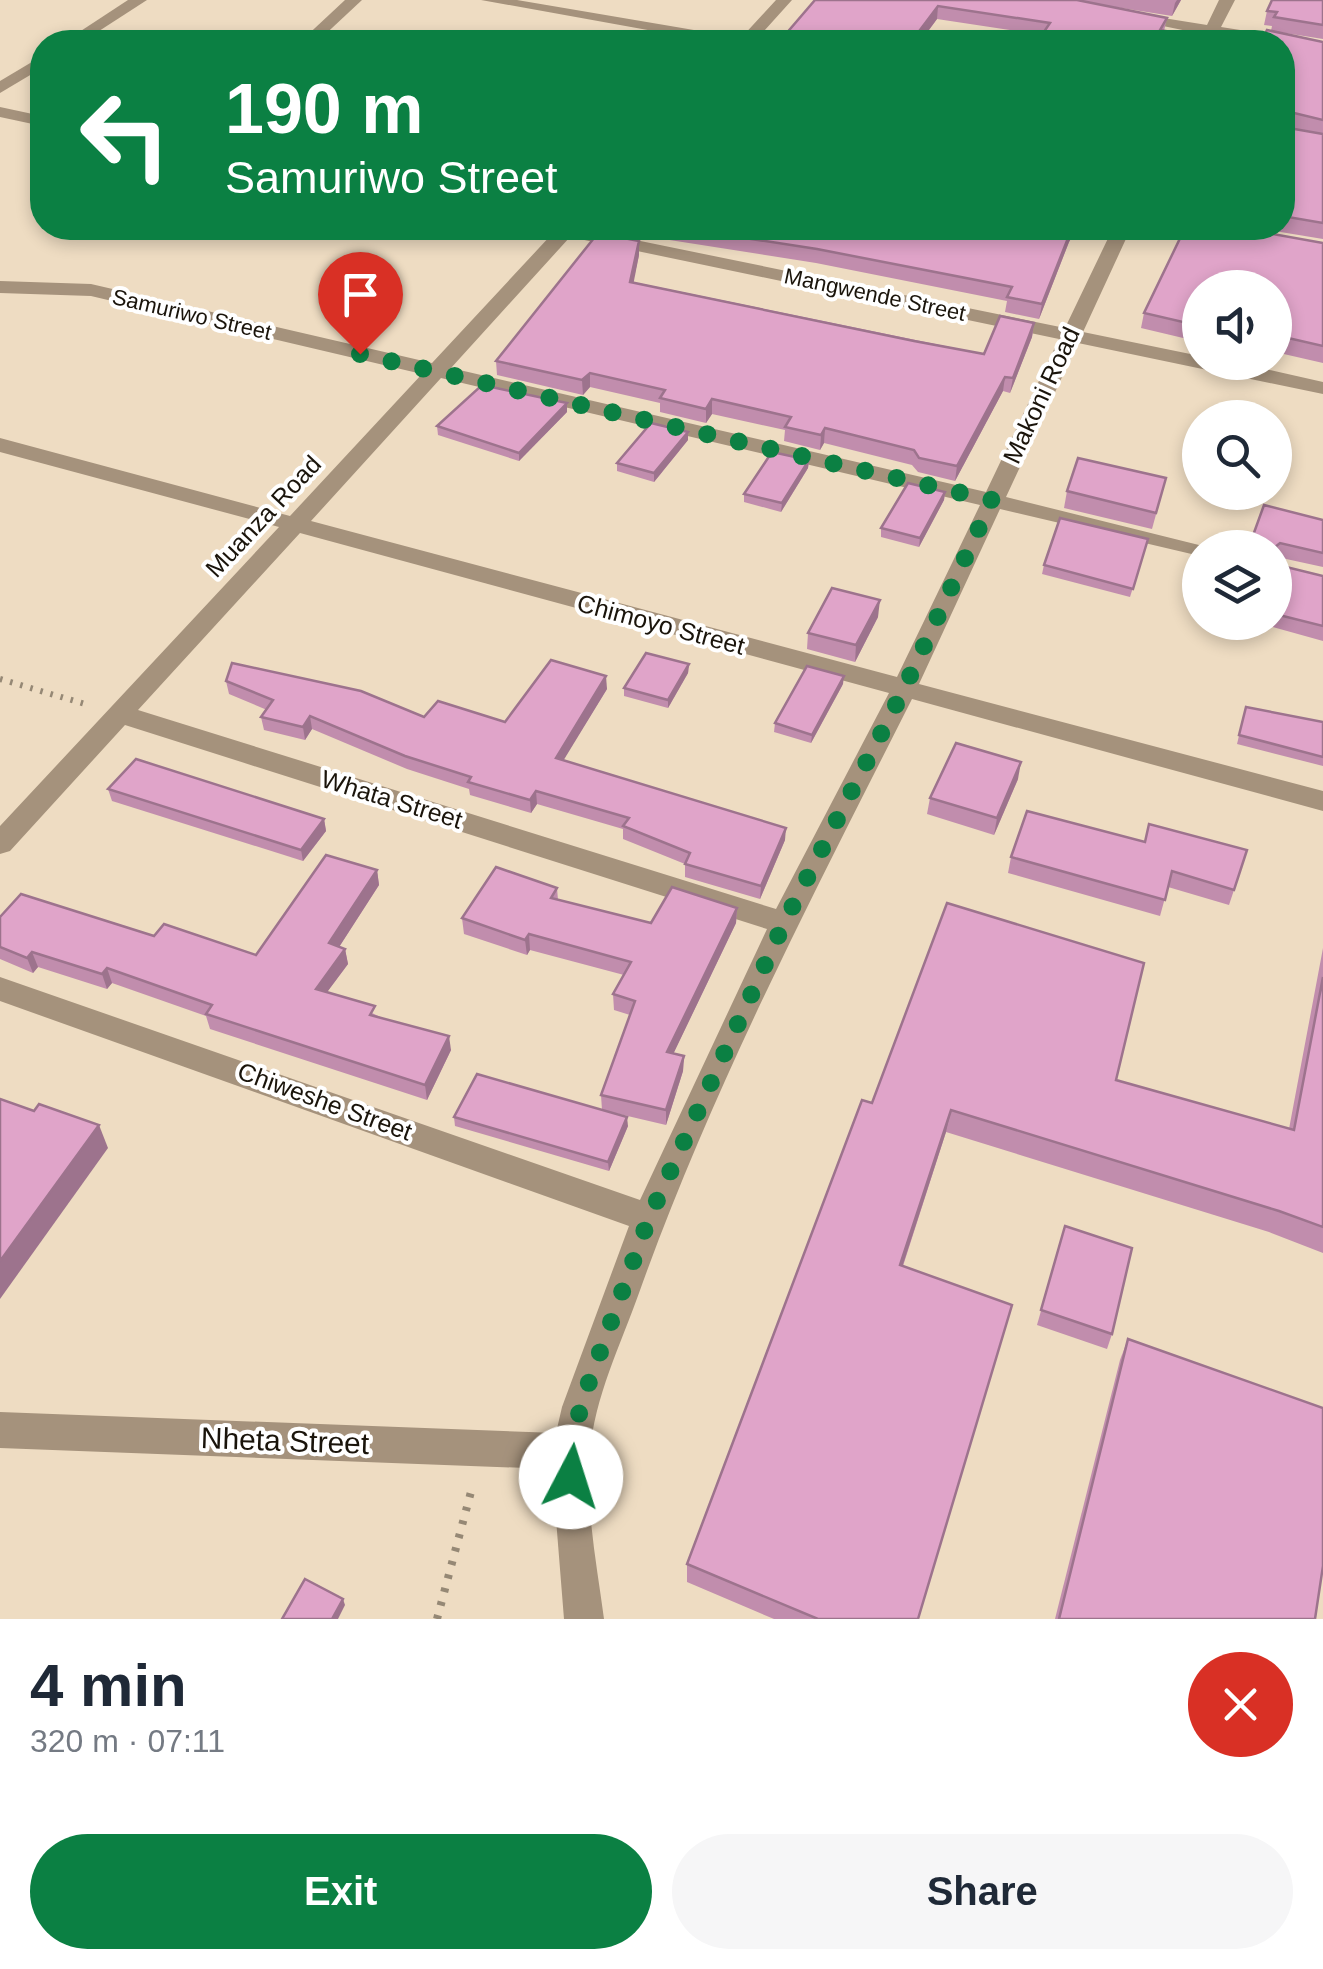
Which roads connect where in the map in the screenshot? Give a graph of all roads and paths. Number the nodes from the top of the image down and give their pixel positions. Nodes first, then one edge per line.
1 (139, 0) edge
2 (354, 0) edge
3 (489, 0) edge
4 (784, 0) edge
5 (1227, 0) edge
6 (567, 6) edge
7 (1116, 16) edge
8 (91, 30) edge
9 (321, 30) edge
10 (684, 30) edge
11 (755, 30) edge
12 (1177, 30) edge
13 (1212, 30) edge
14 (1295, 45) edge
15 (1323, 48) edge
16 (30, 69) edge
17 (0, 88) edge
18 (0, 112) edge
19 (30, 118) edge
20 (552, 240) edge
21 (614, 240) edge
22 (1116, 240) edge
23 (0, 287) edge
24 (1069, 334) junction
25 (1182, 358) edge
26 (437, 373) junction
27 (1286, 380) edge
28 (1323, 388) edge
29 (0, 445) edge
30 (992, 500) junction
31 (292, 523) junction
32 (1182, 545) edge
33 (0, 678) edge
34 (903, 691) junction
35 (121, 714) junction
36 (1323, 801) edge
37 (0, 844) edge
38 (784, 923) junction
39 (0, 988) edge
40 (649, 1218) junction
41 (0, 1430) edge
42 (483, 1448) junction
43 (571, 1452) junction
44 (437, 1619) edge
45 (584, 1619) edge

1 - 8 street
2 - 9 street
3 - 6 street
4 - 11 street
5 - 13 street
6 - 10 street
7 - 12 street
14 - 15 street
16 - 17 street
18 - 19 street
20 - 26 street, Muanza Road
21 - 24 street, Mangwende Street
22 - 24 street, Makoni Road
23 - 26 street, Samuriwo Street
24 - 25 street, Mangwende Street
24 - 30 street, Makoni Road
26 - 30 street, Samuriwo Street
26 - 31 street, Muanza Road
27 - 28 street, Mangwende Street
29 - 31 street, Chimoyo Street
30 - 32 street, Samuriwo Street
30 - 34 street, Makoni Road
31 - 34 street, Chimoyo Street
31 - 35 street, Muanza Road
33 - 35 path
34 - 36 street, Chimoyo Street
34 - 38 street, Makoni Road
35 - 37 street, Muanza Road
35 - 38 street, Whata Street
38 - 40 street, Makoni Road
39 - 40 street, Chiweshe Street
40 - 43 street, Makoni Road
41 - 42 street, Nheta Street
42 - 43 street, Nheta Street
42 - 44 path
43 - 45 street, Makoni Road

